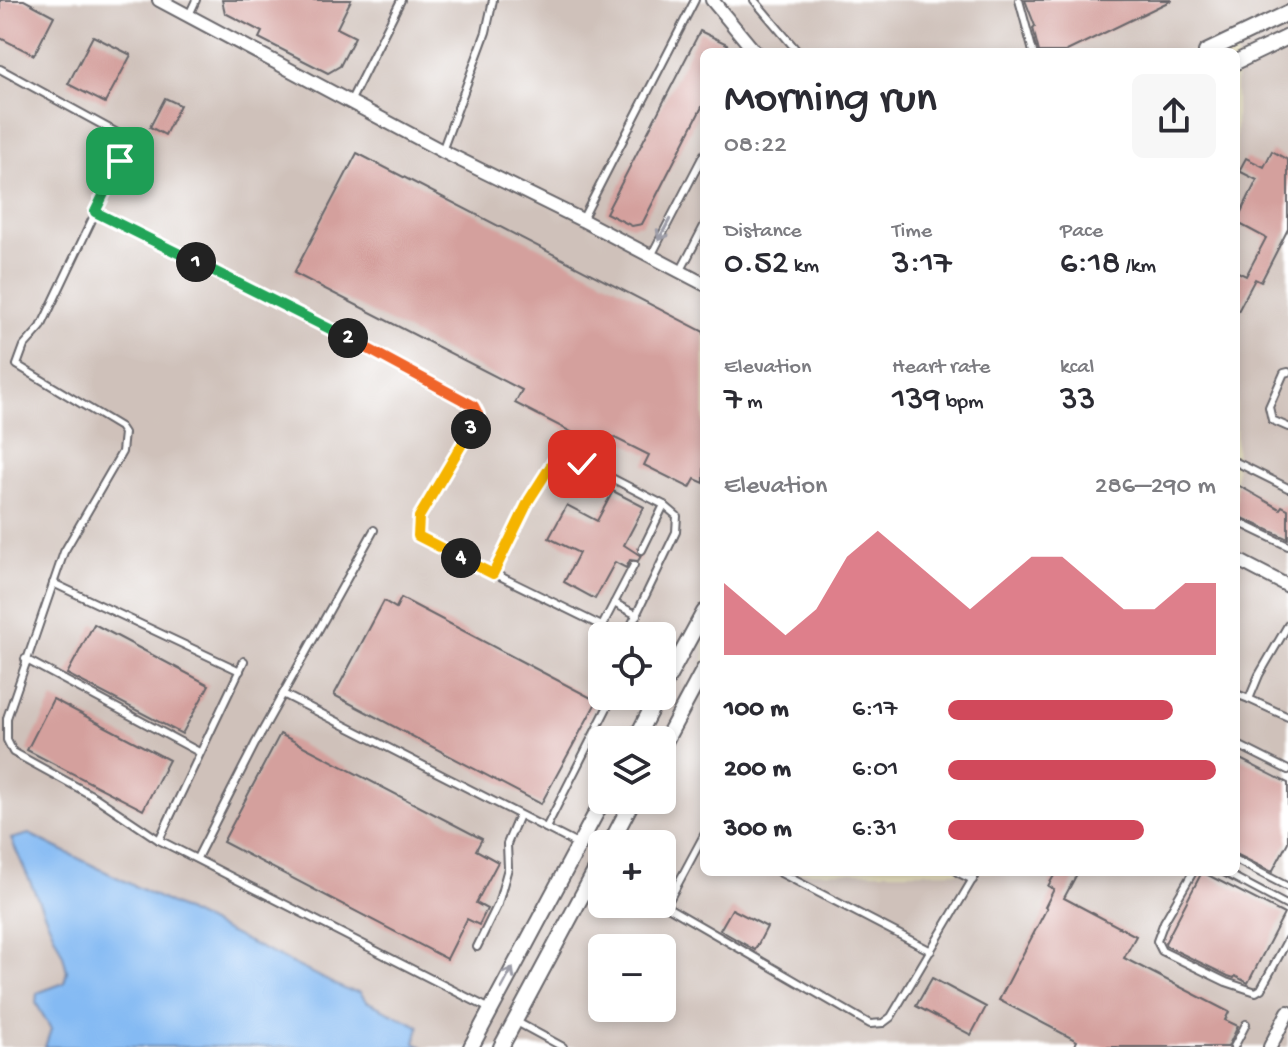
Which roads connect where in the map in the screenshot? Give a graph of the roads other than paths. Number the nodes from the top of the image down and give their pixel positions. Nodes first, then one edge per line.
1 (159, 0) edge
2 (196, 0) edge
3 (401, 0) edge
4 (493, 0) edge
5 (695, 0) edge
6 (712, 0) edge
7 (754, 0) edge
8 (1019, 0) edge
9 (1288, 13) edge
10 (189, 15) junction
11 (1288, 37) edge
12 (752, 48) edge
13 (795, 48) edge
14 (1032, 48) edge
15 (1214, 48) edge
16 (1240, 60) edge
17 (0, 69) edge
18 (350, 102) junction
19 (442, 151) junction
20 (700, 162) edge
21 (95, 212) junction
22 (582, 220) junction
23 (700, 234) edge
24 (651, 256) junction
25 (680, 272) junction
26 (700, 282) edge
27 (1288, 372) edge
28 (1288, 427) edge
29 (1240, 464) edge
30 (1288, 488) edge
31 (664, 505) junction
32 (1240, 523) edge
33 (374, 530) dead end
34 (1288, 546) edge
35 (642, 550) dead end
36 (1240, 561) edge
37 (634, 565) dead end
38 (493, 574) junction
39 (53, 583) junction
40 (1288, 586) edge
41 (614, 603) junction
42 (637, 615) junction
43 (700, 619) edge
44 (594, 622) edge
45 (604, 622) edge
46 (633, 622) edge
47 (1287, 629) edge
48 (25, 659) junction
49 (244, 661) dead end
50 (676, 663) edge
51 (240, 671) junction
52 (700, 676) edge
53 (283, 694) junction
54 (1240, 696) edge
55 (1249, 699) junction
56 (606, 710) edge
57 (1288, 717) edge
58 (673, 726) edge
59 (1240, 746) edge
60 (199, 752) junction
61 (1288, 770) edge
62 (596, 814) edge
63 (519, 815) junction
64 (546, 828) junction
65 (159, 840) junction
66 (700, 842) edge
67 (579, 845) junction
68 (197, 858) junction
69 (1240, 862) edge
70 (787, 876) edge
71 (965, 876) edge
72 (975, 876) edge
73 (1191, 876) edge
74 (1232, 876) edge
75 (973, 880) junction
76 (676, 884) edge
77 (1288, 887) edge
78 (588, 888) edge
79 (1288, 906) edge
80 (676, 912) edge
81 (1288, 939) edge
82 (477, 947) dead end
83 (931, 951) junction
84 (490, 1009) junction
85 (1288, 1012) edge
86 (515, 1021) junction
87 (1246, 1024) dead end
88 (1283, 1034) edge
89 (471, 1047) edge
90 (501, 1047) edge
91 (563, 1047) edge
92 (1234, 1047) edge
93 (1270, 1047) edge

1 - 10 street
2 - 10 lane
3 - 18 lane
4 - 19 lane
5 - 22 lane
6 - 12 street
7 - 13 lane
8 - 14 lane
9 - 15 street
10 - 18 street
11 - 16 street
17 - 21 lane
18 - 19 street
19 - 22 street
20 -> 24 lane
21 - 38 lane
21 - 39 lane
22 - 24 street
23 - 25 lane
24 - 25 street
25 - 26 street
27 - 28 lane
29 - 30 lane
31 - 35 lane
31 - 38 lane
31 - 42 lane
32 - 34 lane
33 - 53 lane
36 - 40 street
37 - 41 lane
38 - 44 lane
39 - 48 lane
39 - 51 lane
41 - 42 lane
41 - 45 lane
42 - 46 lane
43 - 50 street
47 - 55 lane
48 - 60 lane
48 - 65 lane
49 - 51 lane
51 - 60 lane
52 - 58 street
53 - 63 lane
53 - 68 lane
54 - 55 lane
55 - 57 lane
56 - 64 lane
59 - 61 lane
60 - 65 lane
62 - 67 street
63 - 64 lane
63 - 82 lane
64 - 67 lane
65 - 68 lane
66 - 76 lane
84 -> 67 street
68 - 84 lane
69 - 77 lane
70 - 83 lane
71 - 75 lane
72 - 75 lane
73 - 81 lane
74 - 79 lane
75 - 83 lane
78 - 86 street
80 - 83 lane
84 - 89 street
85 - 88 street
86 - 90 street
86 - 91 lane
87 - 92 lane
88 - 93 street

